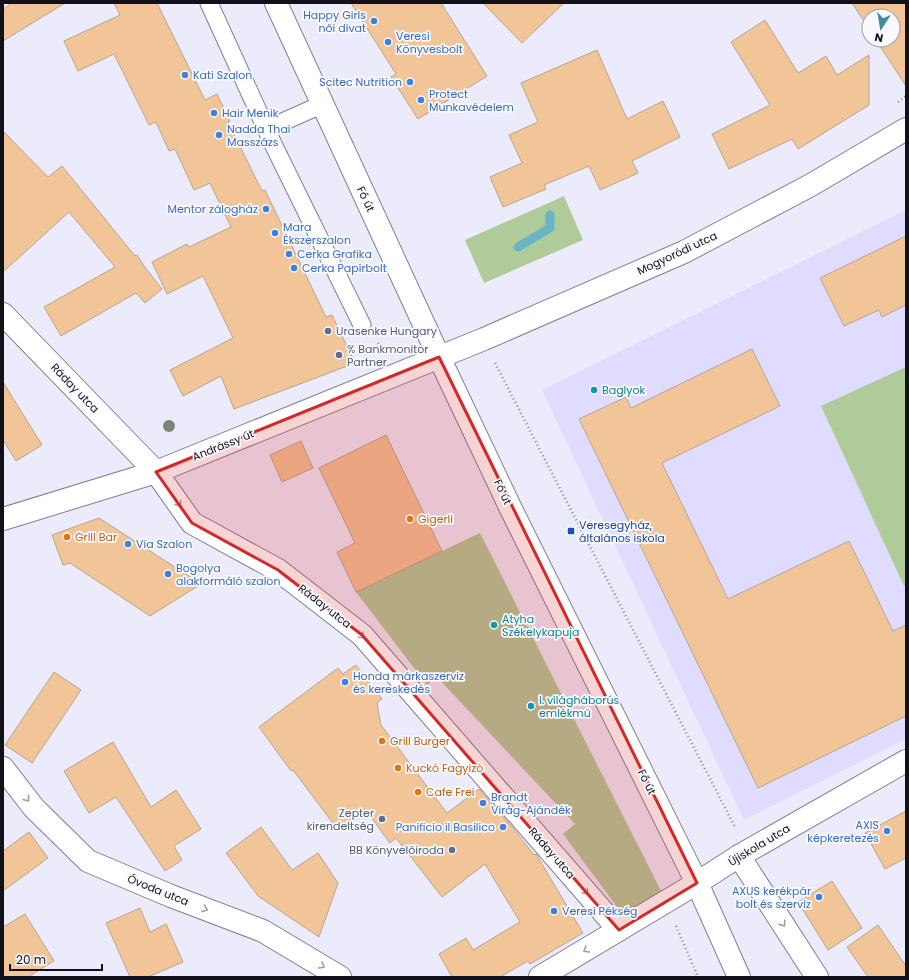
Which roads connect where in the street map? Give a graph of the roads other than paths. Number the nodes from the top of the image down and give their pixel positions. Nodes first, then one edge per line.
1 (209, 3) edge
2 (276, 3) edge
3 (322, 104) junction
4 (906, 129) edge
5 (267, 130) junction
6 (3, 314) edge
7 (362, 325) dead end
8 (439, 357) junction
9 (156, 472) junction
10 (3, 519) edge
11 (906, 761) edge
12 (3, 768) edge
13 (743, 854) junction
14 (697, 883) junction
15 (619, 930) junction
16 (340, 977) edge
17 (540, 977) edge
18 (739, 977) edge
19 (817, 977) edge

1 - 5 lane
2 - 3 main road, Fő út
3 - 5 lane
3 - 8 main road, Fő út
4 - 8 main road, Mogyoródi utca
5 - 7 lane
6 - 9 main road, Ráday utca
8 - 9 main road, Andrássy út
8 - 14 main road, Fő út
9 - 10 main road, Andrássy út
9 -> 15 main road, Ráday utca
11 - 13 main road, Újiskola utca
12 -> 16 main road, Óvoda utca
13 - 14 main road, Újiskola utca
13 -> 19 main road
14 - 15 main road, Újiskola utca
14 - 18 main road, Fő út
15 -> 17 main road, Újiskola utca

